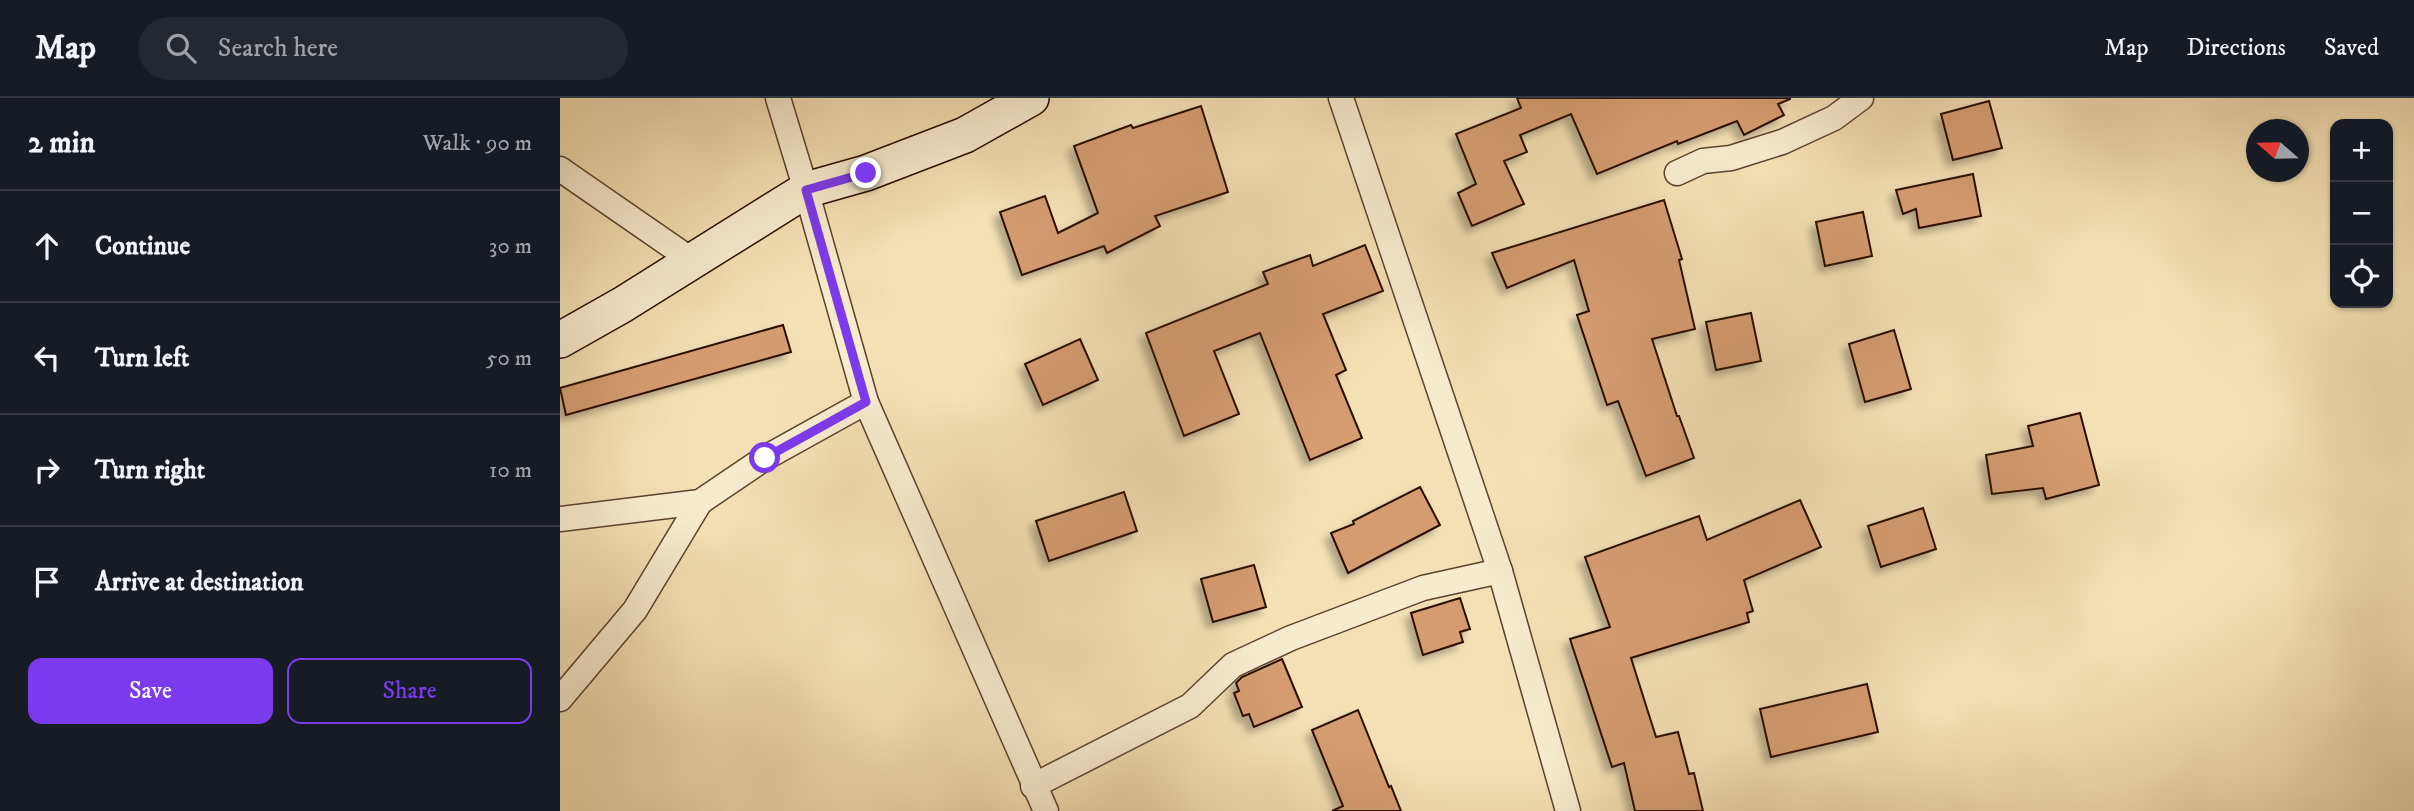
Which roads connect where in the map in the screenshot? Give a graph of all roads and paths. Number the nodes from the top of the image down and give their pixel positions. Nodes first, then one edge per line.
1 (778, 98) edge
2 (1031, 98) edge
3 (1341, 98) edge
4 (1861, 98) edge
5 (560, 169) edge
6 (1677, 173) dead end
7 (806, 190) junction
8 (693, 261) junction
9 (560, 340) edge
10 (866, 402) junction
11 (700, 502) junction
12 (560, 519) edge
13 (1500, 571) junction
14 (560, 699) edge
15 (1033, 786) junction
16 (1046, 811) edge
17 (1569, 811) edge

1 - 7 street
2 - 7 main road
3 - 13 street
4 - 6 street
5 - 8 street
7 - 8 main road
7 - 10 street
8 - 9 main road
10 - 11 street
10 - 15 street
11 - 12 street
11 - 14 street
13 - 15 street
13 - 17 street
15 - 16 street

